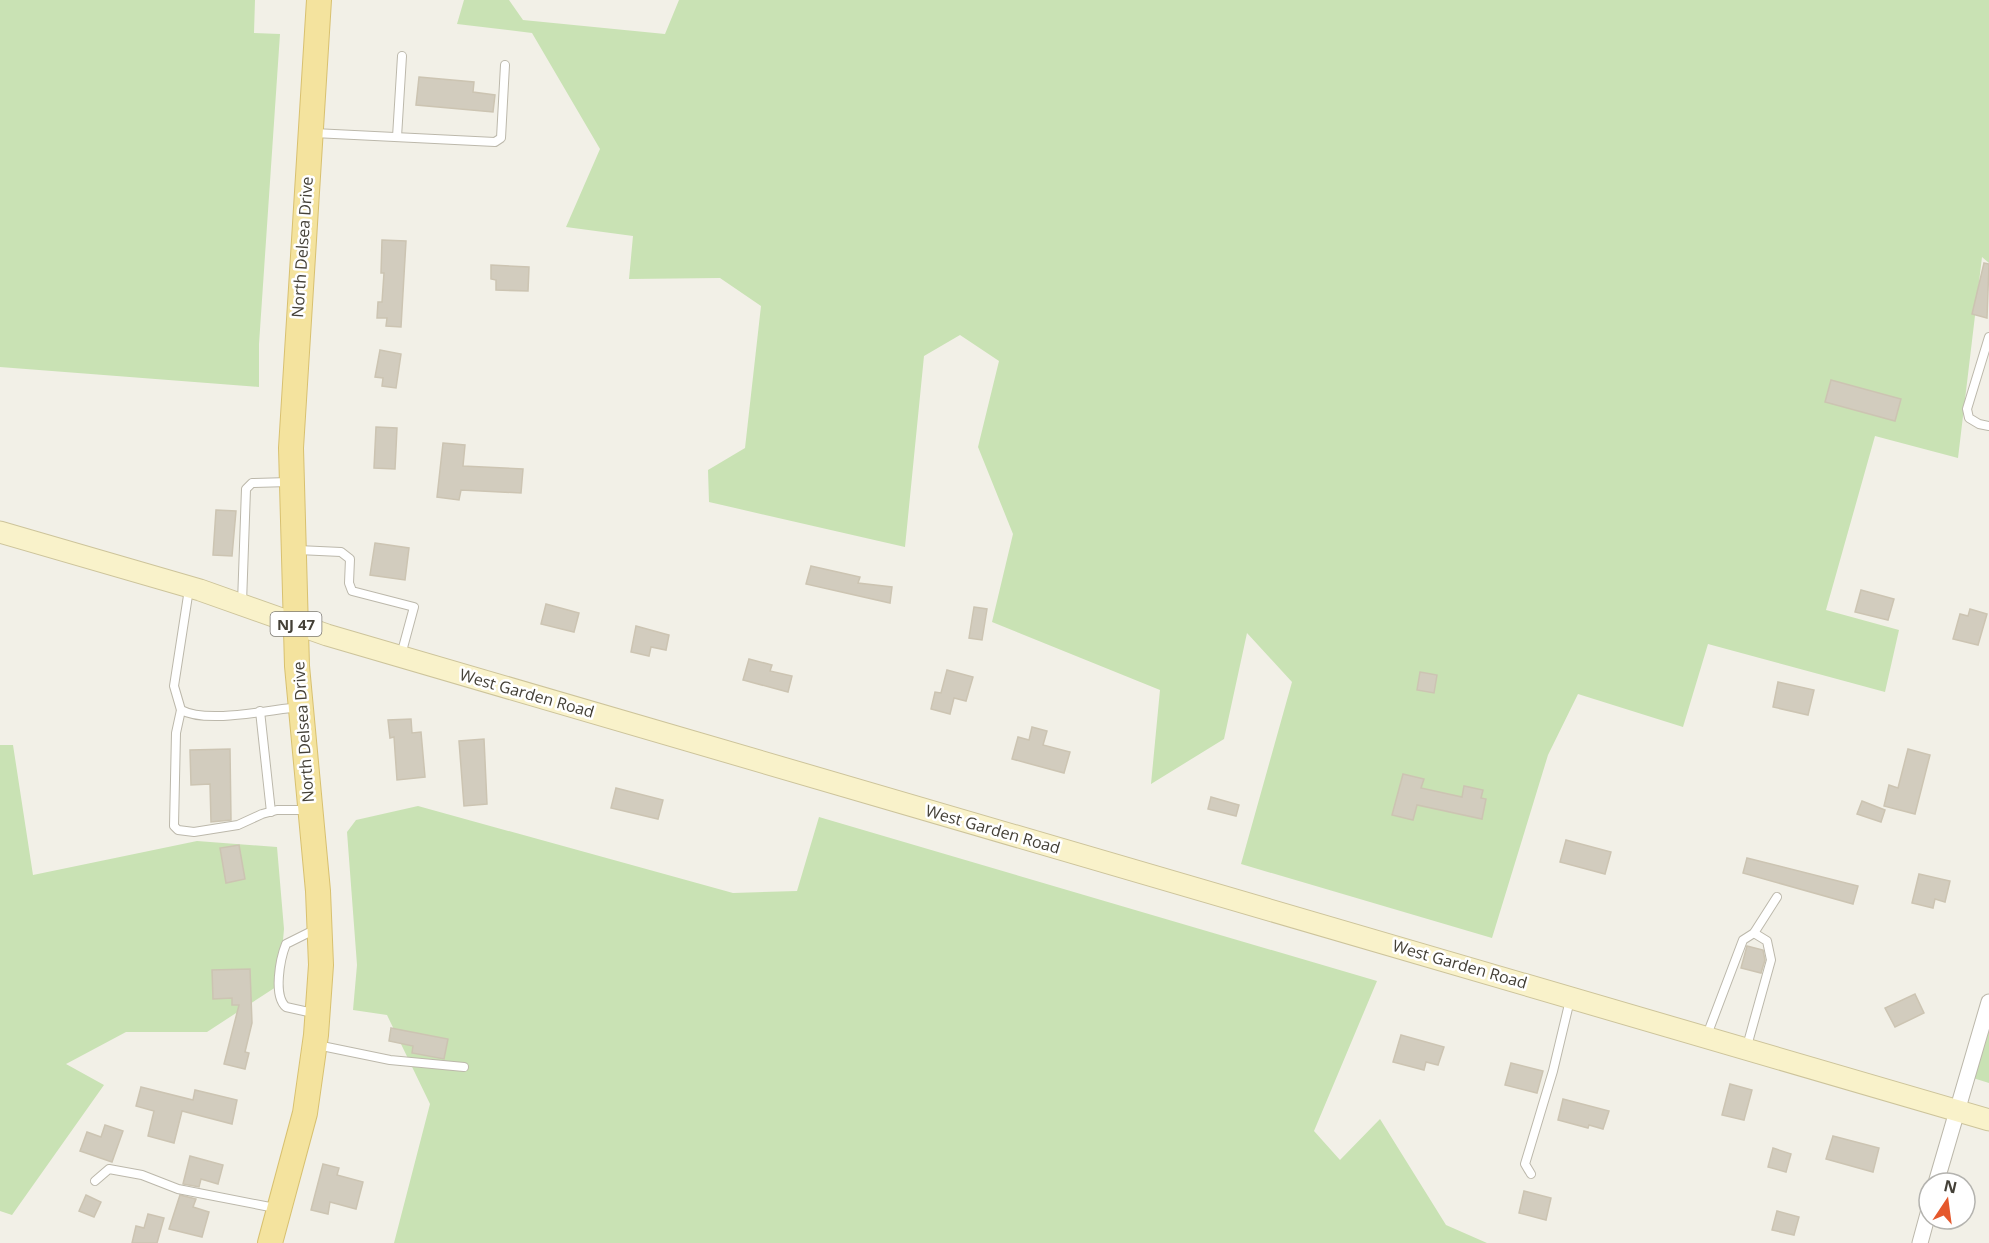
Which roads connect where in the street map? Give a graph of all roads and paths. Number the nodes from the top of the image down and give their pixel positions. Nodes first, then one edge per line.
1 (319, 0) edge
2 (402, 56) dead end
3 (505, 65) dead end
4 (310, 132) junction
5 (397, 137) junction
6 (1989, 337) edge
7 (1989, 426) edge
8 (292, 482) junction
9 (0, 532) edge
10 (293, 550) junction
11 (189, 587) junction
12 (242, 604) junction
13 (296, 623) junction
14 (401, 657) junction
15 (301, 706) junction
16 (181, 710) junction
17 (260, 711) junction
18 (309, 810) junction
19 (271, 812) junction
20 (1778, 897) dead end
21 (320, 928) junction
22 (1754, 933) junction
23 (1571, 996) junction
24 (1989, 1002) edge
25 (318, 1014) junction
26 (1707, 1036) junction
27 (315, 1044) junction
28 (1746, 1048) junction
29 (464, 1067) dead end
30 (1957, 1110) junction
31 (1989, 1120) edge
32 (1939, 1171) edge
33 (1532, 1174) dead end
34 (95, 1181) dead end
35 (279, 1209) junction
36 (270, 1243) edge

1 - 4 main road, North Delsea Drive / NJ 47
2 - 5 lane
3 - 5 lane
4 - 5 lane
4 - 8 main road, North Delsea Drive / NJ 47
6 - 7 lane
8 - 10 main road, North Delsea Drive / NJ 47
8 - 12 lane
9 - 11 main road, West Garden Road
10 - 13 main road, North Delsea Drive / NJ 47
10 - 14 lane
11 - 12 main road, West Garden Road
11 - 16 lane
12 - 13 main road, West Garden Road
13 - 14 main road, West Garden Road
13 - 15 main road, North Delsea Drive / NJ 47
14 - 23 main road, West Garden Road
15 - 17 lane
15 - 18 main road, North Delsea Drive / NJ 47
16 - 17 lane
16 - 19 lane
17 - 19 lane
18 - 19 lane
18 - 21 main road, North Delsea Drive / NJ 47
20 - 22 lane
21 - 25 main road, North Delsea Drive / NJ 47
21 - 25 lane
22 - 26 lane
22 - 28 lane
23 - 26 main road, West Garden Road
23 - 33 lane
24 - 30 street
25 - 27 main road, North Delsea Drive / NJ 47
26 - 28 main road, West Garden Road
27 - 29 lane
27 - 35 main road, North Delsea Drive / NJ 47
28 - 30 main road, West Garden Road
30 - 31 main road, West Garden Road
30 - 32 street
34 - 35 lane
35 - 36 main road, North Delsea Drive / NJ 47

